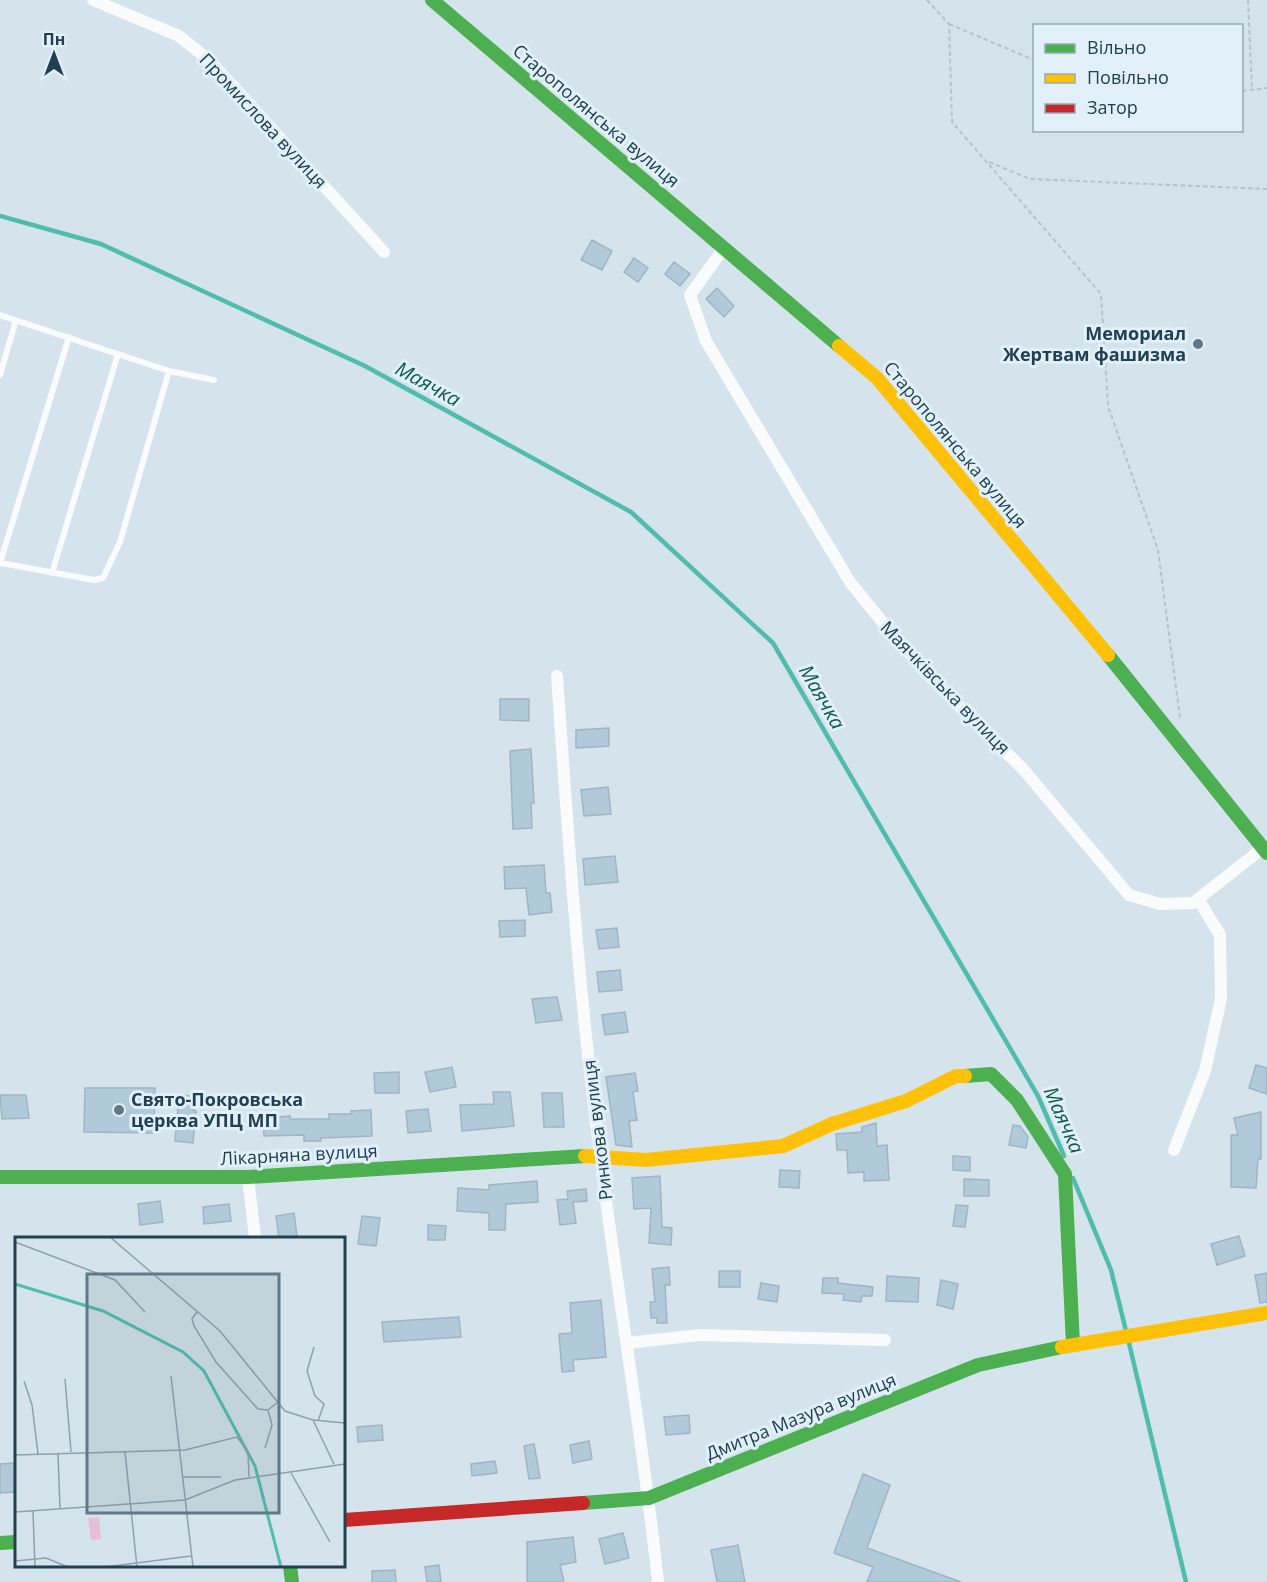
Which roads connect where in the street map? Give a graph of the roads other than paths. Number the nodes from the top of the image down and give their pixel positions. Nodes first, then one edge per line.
1 (93, 0) edge
2 (432, 0) edge
3 (724, 248) junction
4 (384, 252) dead end
5 (0, 315) edge
6 (16, 320) junction
7 (69, 337) junction
8 (118, 354) junction
9 (169, 371) junction
10 (0, 375) edge
11 (214, 380) dead end
12 (0, 562) edge
13 (52, 573) junction
14 (557, 676) dead end
15 (1265, 850) edge
16 (1198, 899) junction
17 (1174, 1150) dead end
18 (600, 1155) junction
19 (0, 1177) edge
20 (248, 1177) junction
21 (255, 1237) edge
22 (1267, 1313) edge
23 (885, 1340) dead end
24 (628, 1343) junction
25 (1073, 1345) junction
26 (649, 1498) junction
27 (345, 1520) edge
28 (15, 1542) edge
29 (0, 1543) edge
30 (290, 1567) edge
31 (292, 1582) edge
32 (658, 1582) edge

1 - 4 street, Промислова вулиця
2 - 3 street, Старополянська вулиця
3 - 15 street, Старополянська вулиця
3 - 16 street, Маячківська вулиця
5 - 6 lane
6 - 7 lane
6 - 10 lane
7 - 8 lane
7 - 12 lane
8 - 9 lane
8 - 13 lane
9 - 11 lane
9 - 13 lane
12 - 13 lane
14 - 18 street, Ринкова вулиця
15 - 16 street
16 - 17 street
18 - 20 street, Лікарняна вулиця
18 - 24 street, Ринкова вулиця
18 - 25 street, Лікарняна вулиця
19 - 20 street, Лікарняна вулиця
20 - 21 street
22 - 25 street, Дмитра Мазура вулиця
23 - 24 street
24 - 26 street, Ринкова вулиця
25 - 26 street, Дмитра Мазура вулиця
26 - 27 street, Дмитра Мазура вулиця
26 - 32 street, Ринкова вулиця
28 - 29 street
30 - 31 street

